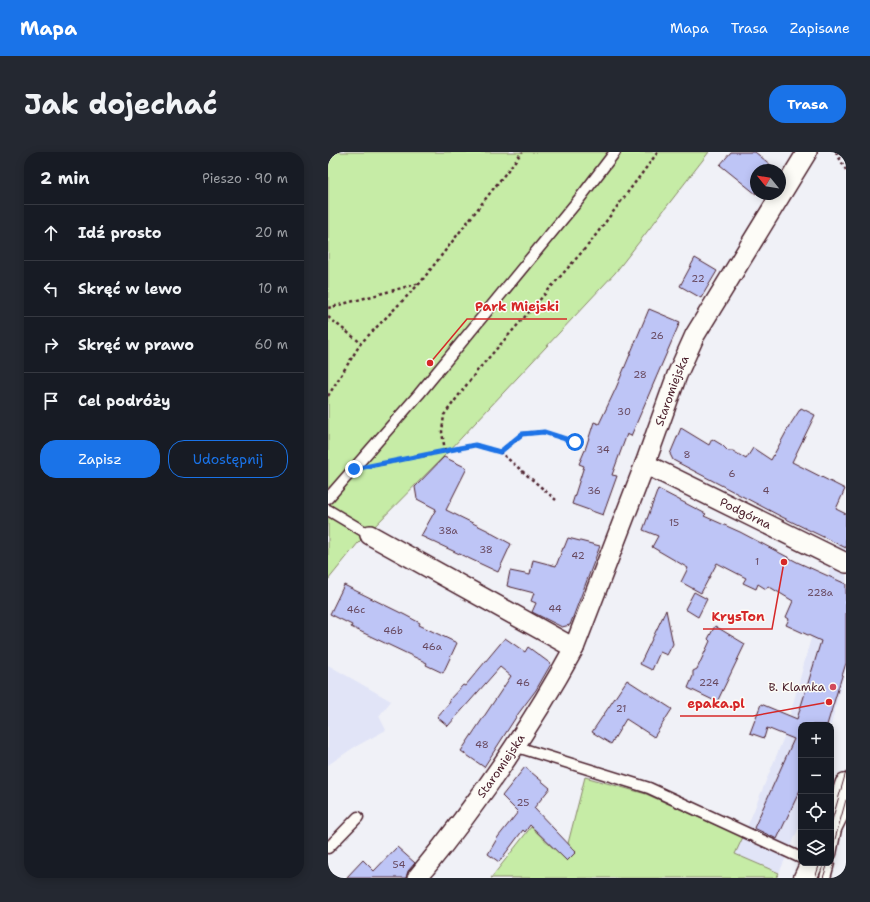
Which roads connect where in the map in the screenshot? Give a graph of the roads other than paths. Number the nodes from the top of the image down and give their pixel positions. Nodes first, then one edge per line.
1 (615, 152) edge
2 (807, 152) edge
3 (645, 464) junction
4 (328, 498) edge
5 (328, 510) edge
6 (370, 535) joint
7 (846, 563) edge
8 (574, 648) junction
9 (514, 746) junction
10 (846, 785) edge
11 (358, 817) dead end
12 (838, 817) edge
13 (834, 838) edge
14 (328, 848) edge
15 (798, 857) edge
16 (810, 866) edge
17 (828, 866) edge
18 (417, 878) edge
19 (804, 878) edge
20 (825, 878) edge

1 - 4 lane
2 - 3 street, Staromiejska
3 - 7 street, Podgórna
3 - 8 street, Staromiejska
5 - 6 lane
6 - 8 street
8 - 9 street, Staromiejska
9 - 15 lane
9 - 18 street, Staromiejska
10 - 12 main road
11 - 14 lane
12 - 13 lane
16 - 19 main road
17 - 20 lane

